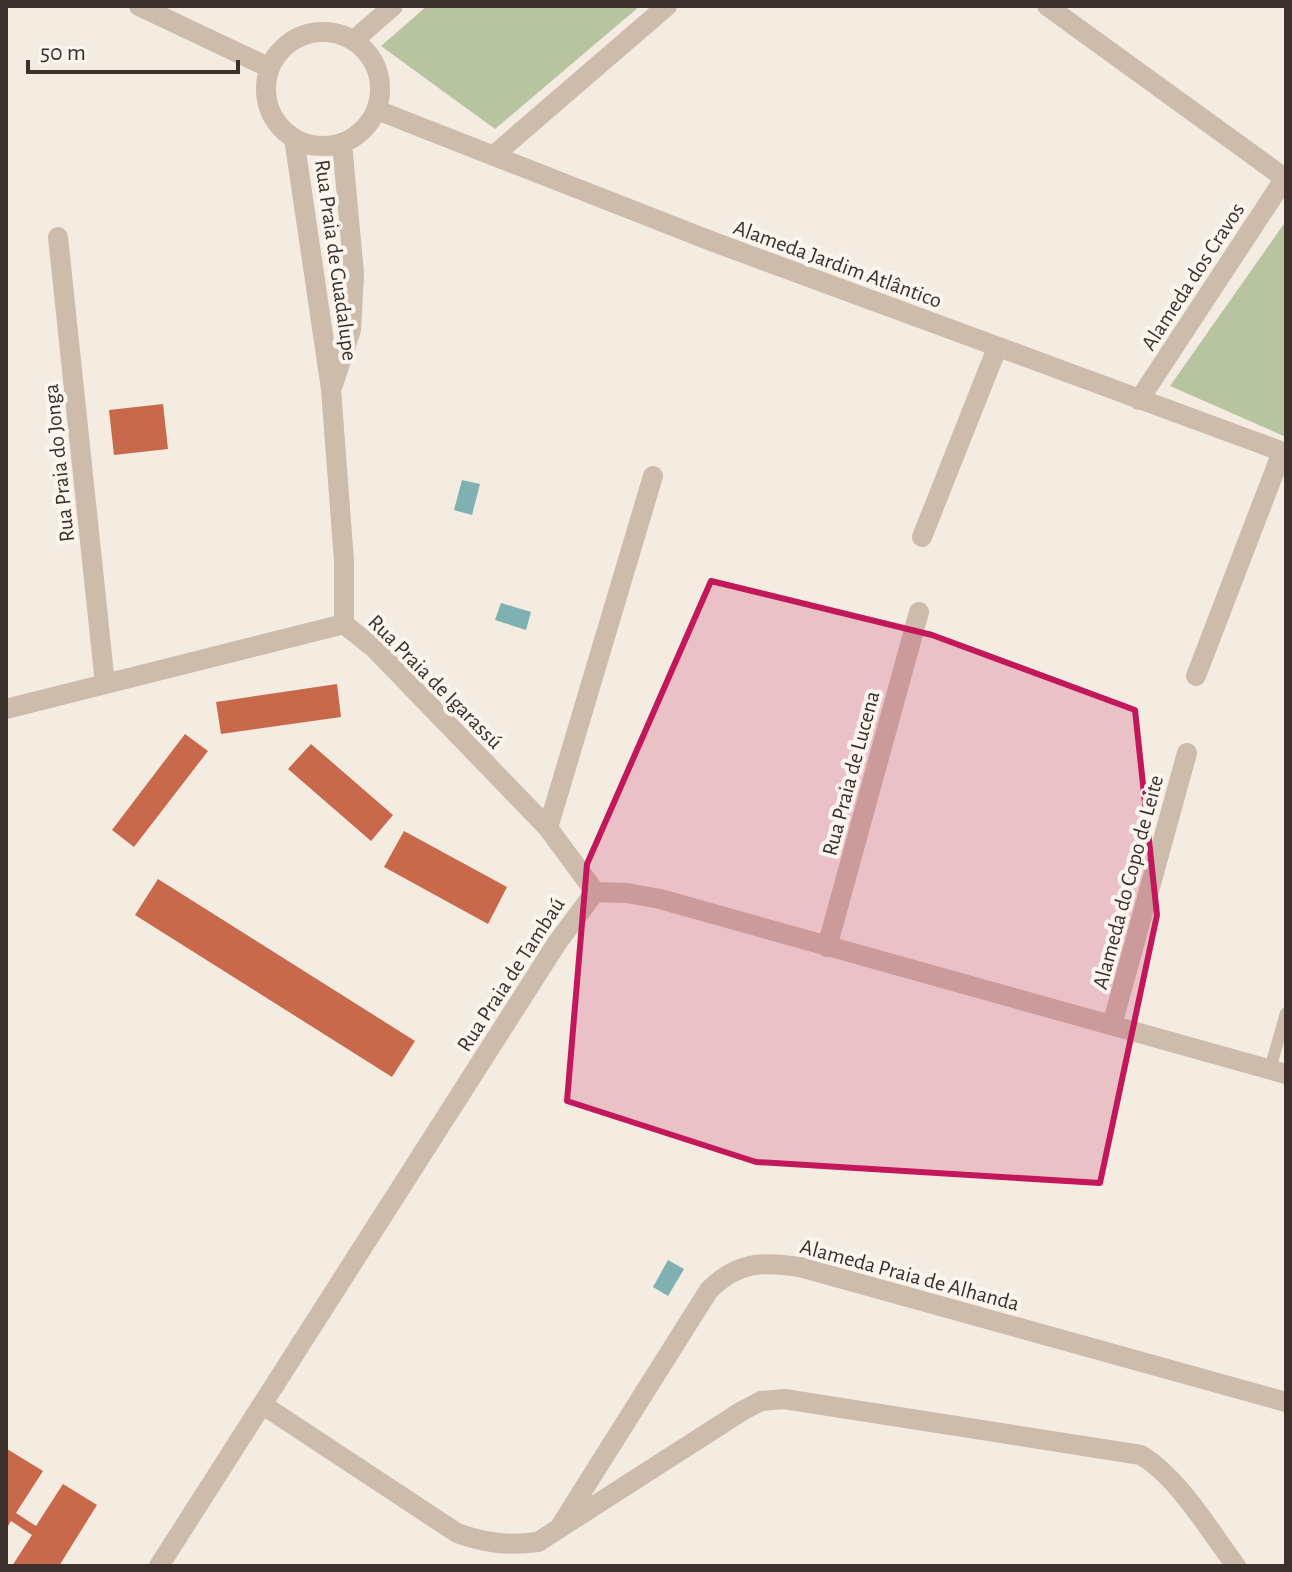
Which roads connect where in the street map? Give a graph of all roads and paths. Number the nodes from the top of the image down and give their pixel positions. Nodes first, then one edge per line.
1 (139, 6) edge
2 (393, 6) edge
3 (667, 6) edge
4 (1047, 6) edge
5 (353, 41) junction
6 (270, 68) junction
7 (377, 110) junction
8 (294, 138) junction
9 (342, 143) junction
10 (493, 156) junction
11 (1286, 178) edge
12 (58, 237) dead end
13 (997, 348) junction
14 (331, 389) junction
15 (1139, 400) junction
16 (1284, 453) edge
17 (653, 476) dead end
18 (922, 537) dead end
19 (919, 612) dead end
20 (344, 624) junction
21 (1196, 676) dead end
22 (105, 684) junction
23 (6, 709) edge
24 (1187, 753) dead end
25 (548, 828) junction
26 (595, 892) junction
27 (827, 947) junction
28 (1286, 1013) edge
29 (1112, 1025) junction
30 (1278, 1072) edge
31 (1286, 1402) edge
32 (263, 1405) junction
33 (557, 1532) junction
34 (159, 1566) edge
35 (1236, 1566) edge

1 - 6 street
2 - 5 street
3 - 10 street
4 - 11 street
5 - 6 street
5 - 7 street
6 - 8 street
7 - 9 street
7 - 10 street, Alameda Jardim Atlântico
8 - 9 street
8 - 14 street, Rua Praia de Guadalupe
9 - 14 street, Rua Praia de Guadalupe
10 - 13 street, Alameda Jardim Atlântico
11 - 15 street, Alameda dos Cravos
12 - 22 street, Rua Praia do Jonga
13 - 15 street, Alameda Jardim Atlântico
13 - 18 street
14 - 20 street, Rua Praia de Guadalupe
15 - 16 street, Alameda Jardim Atlântico
16 - 21 street
17 - 25 street
19 - 27 street, Rua Praia de Lucena
20 - 22 street, Rua Praia de Igarassú
20 - 25 street, Rua Praia de Igarassú
22 - 23 street, Rua Praia de Igarassú
24 - 29 street, Alameda do Copo de Leite
25 - 26 street, Rua Praia de Igarassú
26 - 27 street, Rua Praia de Tambaú
26 - 32 street, Rua Praia de Tambaú
27 - 29 street, Rua Praia de Tambaú
28 - 30 lane
29 - 30 street, Rua Praia de Tambaú
31 - 33 street, Alameda Praia de Alhanda
32 - 33 street
32 - 34 street, Rua Praia de Tambaú
33 - 35 street

